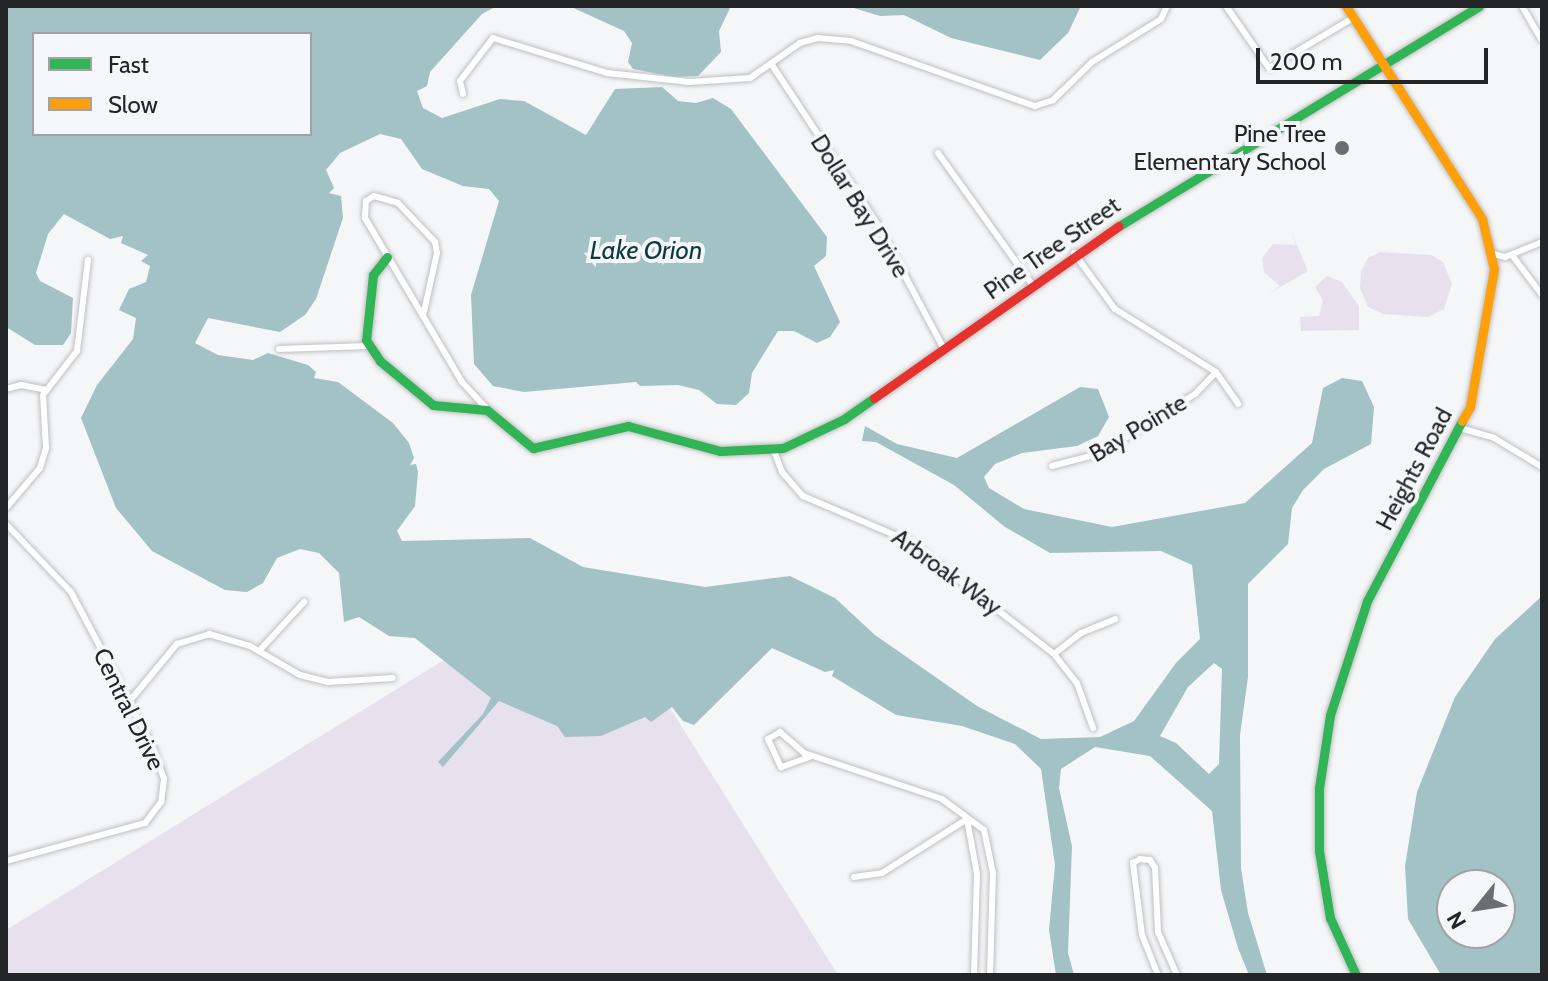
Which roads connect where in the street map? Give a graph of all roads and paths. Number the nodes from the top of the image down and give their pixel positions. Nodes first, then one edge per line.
1 (1167, 6) edge
2 (1226, 6) edge
3 (1346, 6) edge
4 (1479, 6) edge
5 (1522, 6) edge
6 (1353, 18) junction
7 (1542, 40) edge
8 (1383, 64) junction
9 (772, 65) junction
10 (463, 94) dead end
11 (938, 153) dead end
12 (1542, 242) edge
13 (1074, 253) junction
14 (1493, 254) junction
15 (1512, 255) junction
16 (387, 257) junction
17 (88, 260) dead end
18 (1031, 283) junction
19 (1542, 295) edge
20 (423, 316) junction
21 (368, 346) junction
22 (279, 349) dead end
23 (944, 349) junction
24 (1216, 372) junction
25 (6, 389) edge
26 (46, 390) junction
27 (1238, 404) dead end
28 (487, 410) junction
29 (1460, 428) junction
30 (774, 451) junction
31 (1052, 466) dead end
32 (1542, 467) edge
33 (6, 508) edge
34 (6, 524) edge
35 (304, 602) dead end
36 (1115, 619) dead end
37 (259, 651) junction
38 (1054, 654) junction
39 (393, 678) dead end
40 (128, 703) junction
41 (1093, 728) dead end
42 (812, 756) junction
43 (967, 819) junction
44 (6, 861) edge
45 (854, 877) dead end
46 (1154, 894) junction
47 (1138, 895) junction
48 (974, 975) edge
49 (990, 975) edge
50 (1158, 975) edge
51 (1177, 975) edge
52 (1356, 975) edge

1 - 9 street
2 - 6 street
3 - 6 street, Heights Road
4 - 8 street, Pine Tree Street
5 - 7 street
6 - 8 street, Heights Road
8 - 13 street, Pine Tree Street
8 - 14 street, Heights Road
9 - 10 street
9 - 23 street, Dollar Bay Drive
11 - 18 street
12 - 15 street
13 - 18 street, Pine Tree Street
13 - 24 street
14 - 15 street
14 - 29 street, Heights Road
15 - 19 street
16 - 20 street
16 - 20 street
16 - 21 street
17 - 26 street
18 - 23 street, Pine Tree Street
20 - 28 street
21 - 22 street
21 - 28 street
23 - 30 street, Pine Tree Street
24 - 27 street
24 - 31 street, Bay Pointe
25 - 26 street
26 - 33 street
28 - 30 street
29 - 32 street
29 - 52 street, Heights Road
30 - 38 street, Arbroak Way
34 - 40 street, Central Drive
35 - 37 street
36 - 38 street
37 - 39 street
37 - 40 street
38 - 41 street, Arbroak Way
40 - 44 street, Central Drive
42 - 42 street
42 - 43 street
43 - 45 street
43 - 48 street
43 - 49 street
46 - 47 street
46 - 47 street
46 - 51 street
47 - 50 street

